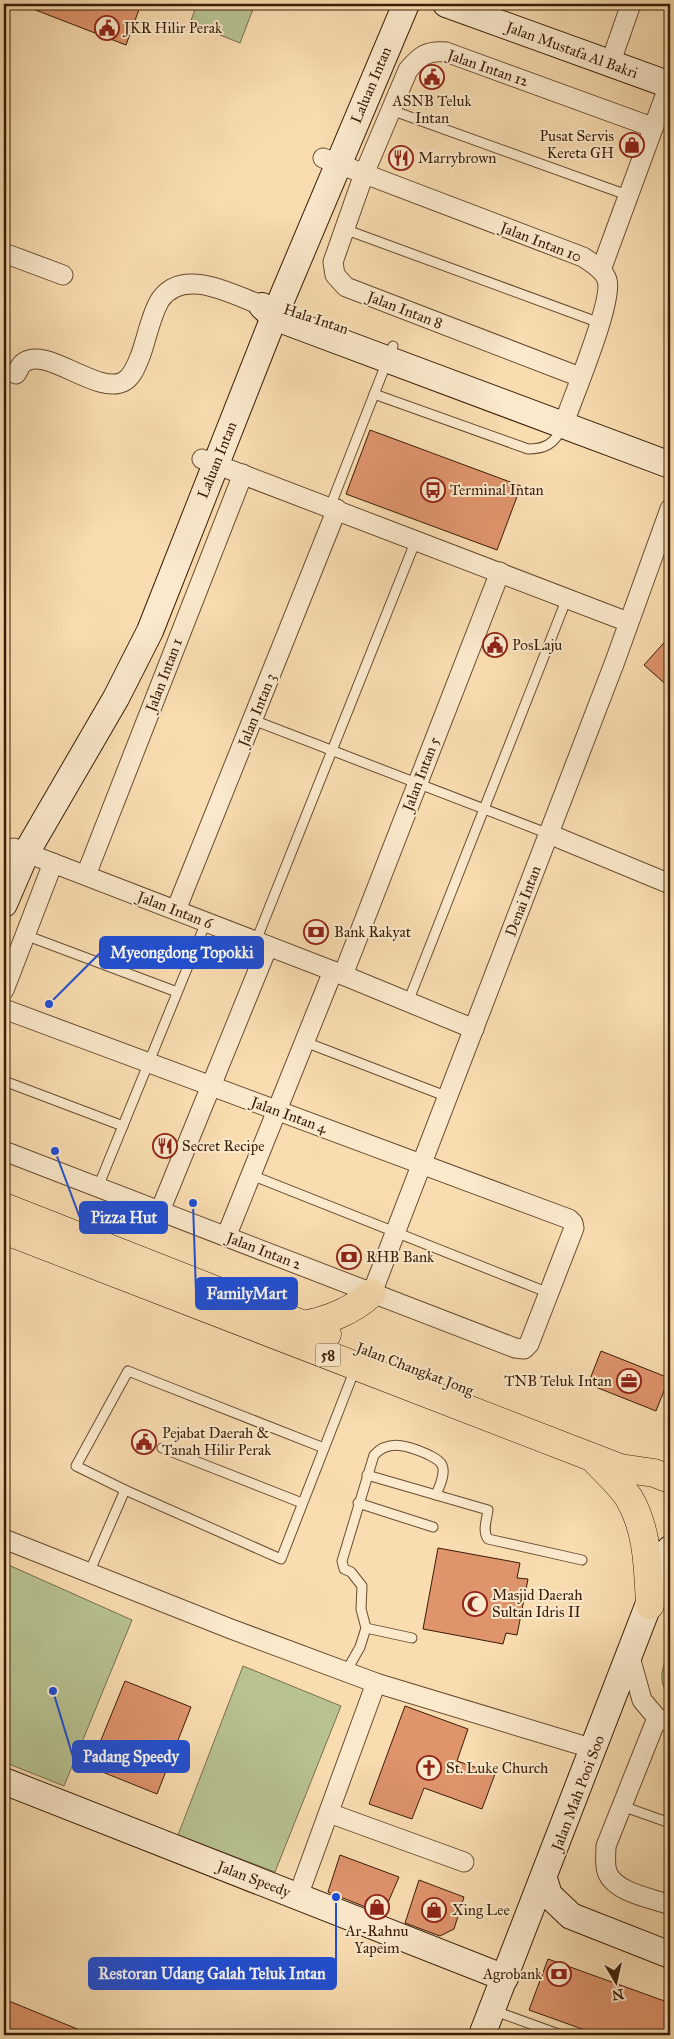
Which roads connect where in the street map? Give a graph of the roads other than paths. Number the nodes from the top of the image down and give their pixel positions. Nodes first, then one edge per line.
1 (387, 4) edge
2 (406, 4) edge
3 (446, 4) edge
4 (632, 4) edge
5 (610, 64) junction
6 (670, 85) edge
7 (391, 110) junction
8 (652, 127) junction
9 (331, 161) junction
10 (364, 174) junction
11 (627, 196) junction
12 (344, 229) junction
13 (4, 253) edge
14 (601, 270) junction
15 (63, 275) dead end
16 (271, 310) junction
17 (600, 323) junction
18 (390, 353) junction
19 (16, 374) dead end
20 (580, 376) junction
21 (374, 394) junction
22 (566, 418) junction
23 (670, 447) edge
24 (209, 462) junction
25 (670, 466) edge
26 (242, 474) junction
27 (334, 508) junction
28 (670, 509) edge
29 (416, 539) junction
30 (500, 572) junction
31 (568, 598) junction
32 (628, 622) junction
33 (253, 720) junction
34 (332, 751) junction
35 (417, 784) junction
36 (482, 809) junction
37 (549, 834) junction
38 (15, 857) edge
39 (53, 862) junction
40 (86, 875) junction
41 (670, 884) edge
42 (4, 904) edge
43 (176, 910) junction
44 (206, 922) junction
45 (25, 935) junction
46 (262, 943) junction
47 (338, 973) junction
48 (4, 990) edge
49 (177, 992) junction
50 (408, 1002) junction
51 (4, 1009) edge
52 (474, 1029) junction
53 (305, 1042) junction
54 (148, 1063) junction
55 (4, 1081) edge
56 (210, 1086) junction
57 (448, 1097) junction
58 (277, 1110) junction
59 (123, 1126) junction
60 (4, 1151) edge
61 (423, 1164) junction
62 (251, 1175) junction
63 (98, 1187) junction
64 (4, 1207) edge
65 (160, 1211) junction
66 (4, 1230) edge
67 (396, 1232) junction
68 (226, 1237) junction
69 (372, 1293) junction
70 (549, 1293) junction
71 (305, 1326) junction
72 (356, 1366) junction
73 (162, 1448) dead end
74 (324, 1448) junction
75 (594, 1458) junction
76 (367, 1475) junction
77 (662, 1476) edge
78 (126, 1490) junction
79 (436, 1495) junction
80 (302, 1503) junction
81 (358, 1503) junction
82 (433, 1527) dead end
83 (4, 1539) edge
84 (670, 1549) edge
85 (582, 1560) dead end
86 (89, 1573) junction
87 (670, 1586) edge
88 (650, 1605) junction
89 (366, 1628) junction
90 (412, 1638) dead end
91 (630, 1657) junction
92 (346, 1672) junction
93 (376, 1683) junction
94 (664, 1720) edge
95 (594, 1749) junction
96 (5, 1784) edge
97 (622, 1806) junction
98 (329, 1813) junction
99 (670, 1823) edge
100 (464, 1862) dead end
101 (544, 1879) junction
102 (298, 1896) junction
103 (670, 1905) edge
104 (570, 1916) junction
105 (523, 1933) junction
106 (670, 1954) edge
107 (505, 1978) junction
108 (492, 2010) junction
109 (482, 2035) edge
110 (561, 2035) edge

1 - 9 street, Laluan Intan
2 - 9 street, Laluan Intan
3 - 5 street, Jalan Mustafa Al Bakri
4 - 5 street
5 - 6 street, Jalan Mustafa Al Bakri
6 - 8 street
7 - 8 street, Jalan Intan 12
7 - 10 street, Jalan Intan 12
7 - 11 lane
8 - 11 street
9 - 10 street, Jalan Intan 10
9 - 16 street, Laluan Intan
10 - 12 street, Jalan Intan 8
10 - 14 street, Jalan Intan 10
11 - 14 street
12 - 17 lane
12 - 20 street, Jalan Intan 8
13 - 15 street
14 - 17 street
16 - 18 street, Hala Intan
16 - 19 street
16 - 24 street, Laluan Intan
17 - 20 street
18 - 21 lane
18 - 22 street, Hala Intan
20 - 22 street
21 - 22 lane
21 - 27 lane
22 - 23 street, Hala Intan
22 - 25 street, Hala Intan
24 - 26 street
24 - 38 street, Laluan Intan
26 - 27 street
26 - 40 street, Jalan Intan 1
27 - 29 street
27 - 33 street, Jalan Intan 3
28 - 32 street, Denai Intan
29 - 30 street
29 - 34 lane
30 - 31 street
30 - 35 street, Jalan Intan 5
31 - 32 street
31 - 36 lane
32 - 37 street, Denai Intan
33 - 34 lane
33 - 43 street, Jalan Intan 3
34 - 35 lane
34 - 46 lane
35 - 36 lane
35 - 47 street, Jalan Intan 5
36 - 37 lane
36 - 50 lane
37 - 41 street
37 - 52 street, Denai Intan
38 - 39 street, Jalan Intan 6
38 - 42 street, Laluan Intan
39 - 40 street, Jalan Intan 6
39 - 45 street
40 - 43 street, Jalan Intan 6
43 - 44 street, Jalan Intan 6
44 - 46 street, Jalan Intan 6
44 - 49 lane
45 - 48 street
45 - 49 lane
46 - 47 street, Jalan Intan 6
46 - 56 street
47 - 50 street, Jalan Intan 6
47 - 53 street, Jalan Intan 5
49 - 54 lane
50 - 52 street, Jalan Intan 6
51 - 54 street, Jalan Intan 4
52 - 57 street, Denai Intan
53 - 57 lane
53 - 58 street, Jalan Intan 5
54 - 56 street, Jalan Intan 4
54 - 59 lane
55 - 59 lane
56 - 58 street, Jalan Intan 4
56 - 65 street
57 - 61 street, Denai Intan
58 - 61 street, Jalan Intan 4
58 - 62 street, Jalan Intan 5
59 - 63 lane
60 - 63 street, Jalan Intan 2
61 - 67 street, Denai Intan
61 - 70 street, Jalan Intan 4
62 - 67 lane
62 - 68 street, Jalan Intan 5
63 - 65 street, Jalan Intan 2
64 - 71 highway, Jalan Changkat Jong / 58
65 - 68 street, Jalan Intan 2
66 - 72 highway, Jalan Changkat Jong / 58
67 - 69 street, Denai Intan
67 - 70 lane
68 - 69 street, Jalan Intan 2
69 - 70 street, Jalan Intan 2
69 - 71 highway
71 - 77 highway, Jalan Changkat Jong / 58
72 - 74 lane
72 - 75 highway, Jalan Changkat Jong / 58
73 - 80 lane
74 - 78 lane
74 - 80 lane
75 - 77 highway, Jalan Changkat Jong / 58
75 - 88 highway
76 - 79 lane
76 - 79 lane
76 - 81 lane
78 - 80 lane
78 - 86 lane
79 - 85 lane
81 - 82 lane
81 - 89 lane
83 - 86 street
84 - 88 street, Jalan Mah Pooi Soo
86 - 92 street
87 - 88 street
88 - 91 street, Jalan Mah Pooi Soo
89 - 90 lane
89 - 92 lane
91 - 94 street
91 - 95 street, Jalan Mah Pooi Soo
92 - 93 street
93 - 95 street
93 - 98 street
94 - 97 street
95 - 101 street, Jalan Mah Pooi Soo
96 - 102 street, Jalan Speedy
97 - 99 lane
97 - 103 street
98 - 100 street
98 - 102 street
101 - 104 street
101 - 105 street, Jalan Mah Pooi Soo
102 - 107 street, Jalan Speedy
104 - 105 street
104 - 106 street
105 - 107 street, Jalan Mah Pooi Soo
107 - 108 street, Jalan Mah Pooi Soo
108 - 109 street, Jalan Mah Pooi Soo
108 - 110 lane

